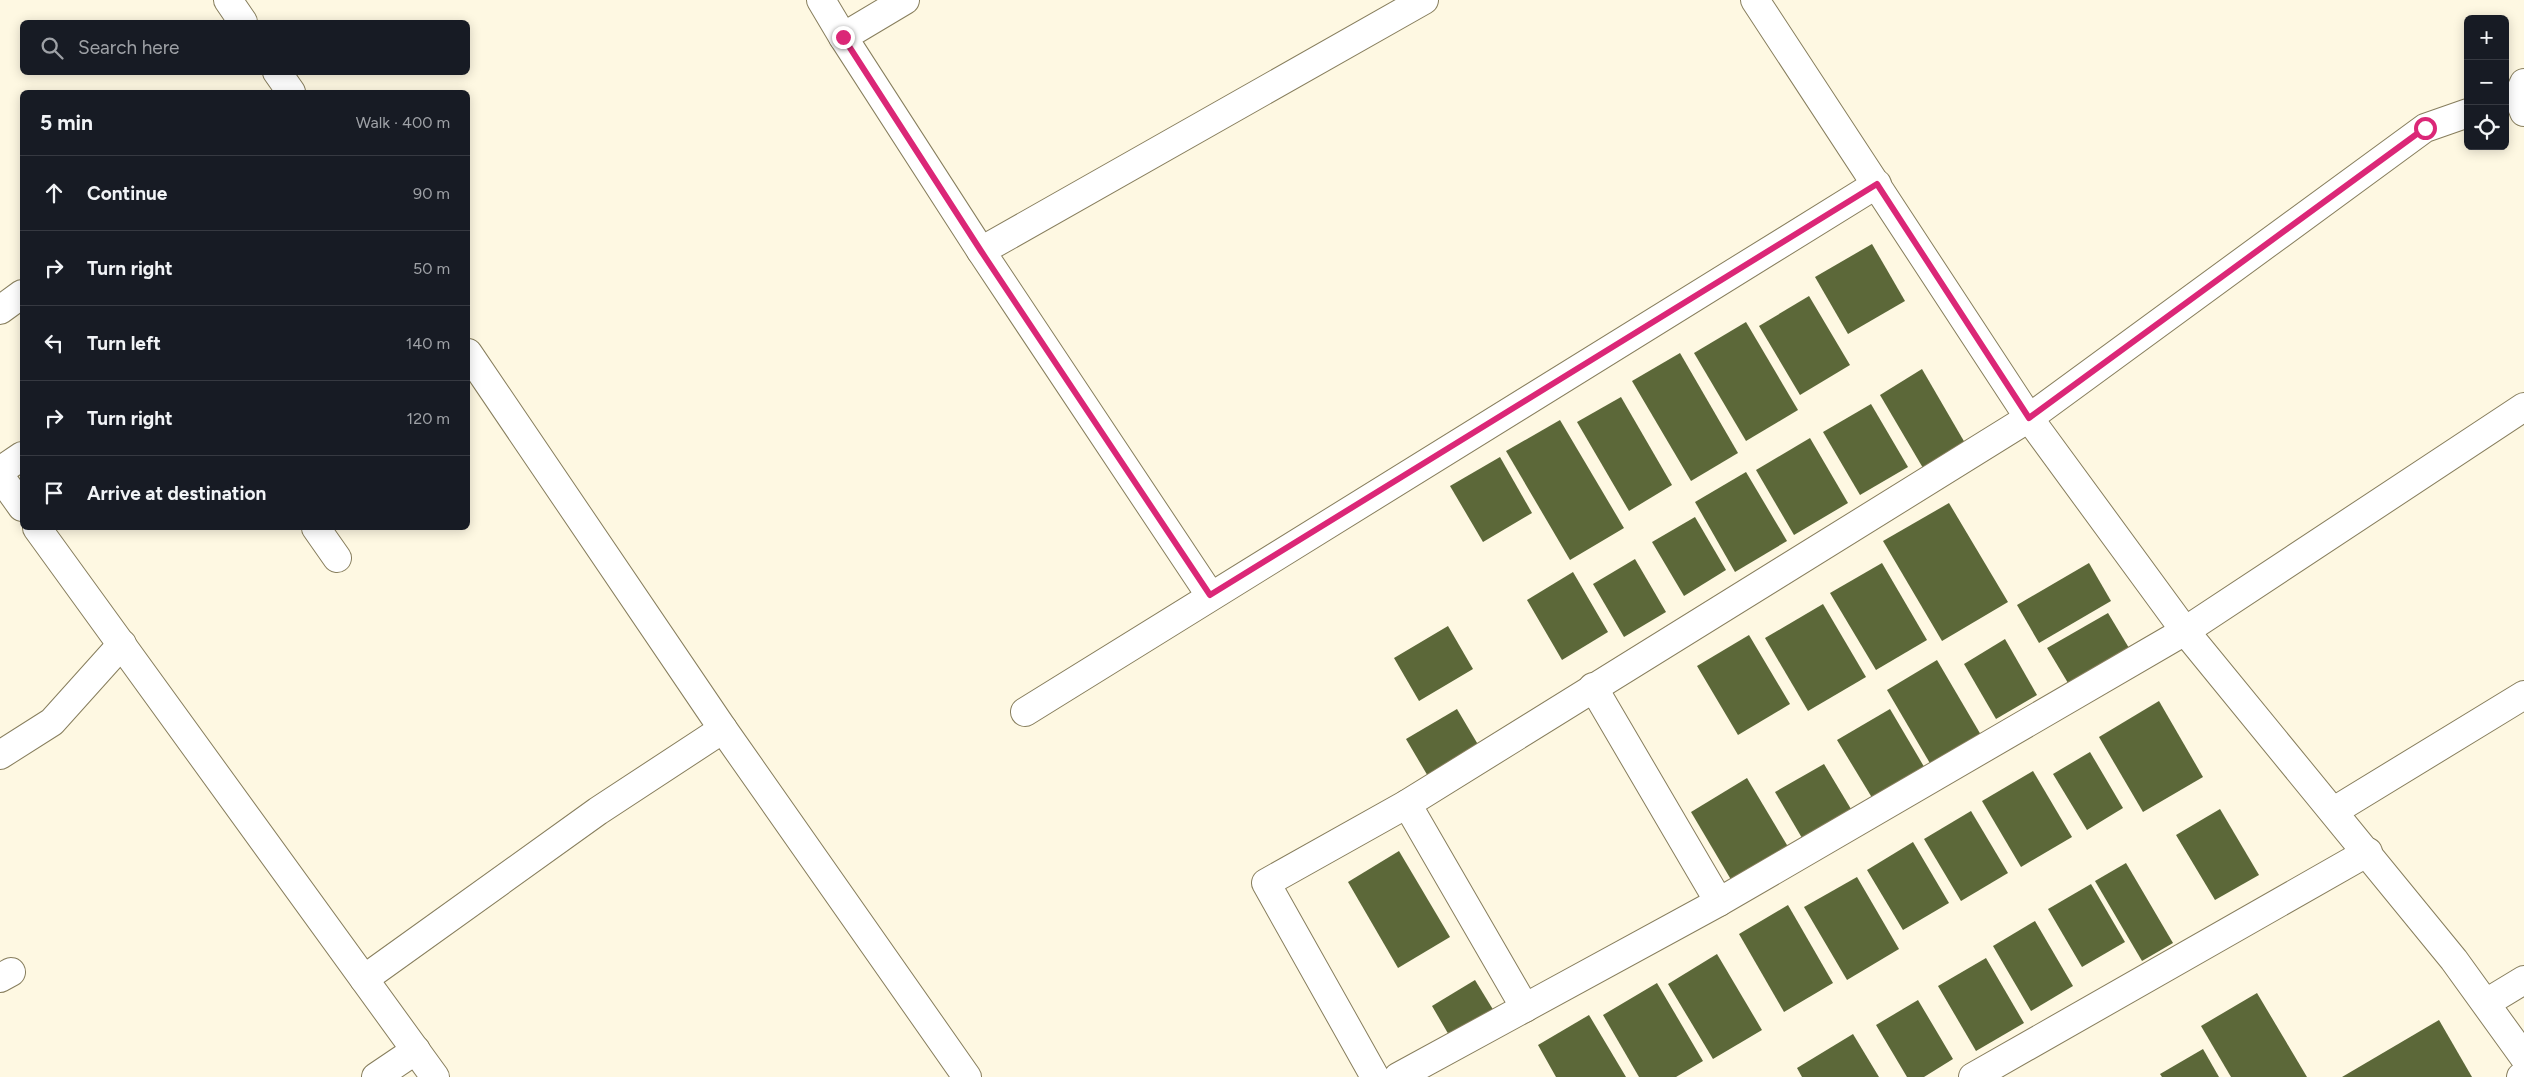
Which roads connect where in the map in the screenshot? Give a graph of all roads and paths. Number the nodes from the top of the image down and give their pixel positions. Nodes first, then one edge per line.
1 (228, 0) edge
2 (821, 0) edge
3 (905, 0) edge
4 (1424, 0) edge
5 (1761, 2) edge
6 (242, 20) edge
7 (843, 37) junction
8 (279, 75) edge
9 (290, 90) edge
10 (2464, 114) edge
11 (1877, 184) junction
12 (981, 251) junction
13 (20, 295) edge
14 (0, 310) edge
15 (470, 356) edge
16 (2524, 407) edge
17 (2029, 418) junction
18 (20, 457) edge
19 (0, 471) edge
20 (0, 476) edge
21 (20, 504) edge
22 (38, 530) edge
23 (317, 530) edge
24 (337, 558) dead end
25 (1210, 595) junction
26 (2185, 631) junction
27 (122, 644) junction
28 (1593, 687) junction
29 (2524, 695) edge
30 (1025, 712) dead end
31 (722, 729) junction
32 (0, 755) edge
33 (1407, 804) junction
34 (2334, 811) junction
35 (2368, 852) junction
36 (1720, 902) junction
37 (364, 979) junction
38 (2524, 980) edge
39 (2486, 1003) junction
40 (1525, 1008) junction
41 (416, 1050) junction
42 (2524, 1057) edge
43 (376, 1077) edge
44 (435, 1077) edge
45 (967, 1077) edge
46 (1375, 1077) edge
47 (1398, 1077) edge
48 (1973, 1077) edge

1 - 6 street
2 - 7 street
3 - 7 street
4 - 12 street
5 - 11 street
7 - 12 street
8 - 9 street
10 - 17 street
11 - 17 street
11 - 25 street
12 - 25 street
13 - 14 street
15 - 31 street
16 - 26 street
17 - 26 street
17 - 28 street
18 - 19 street
20 - 21 street
22 - 27 street
23 - 24 street
25 - 30 street
26 - 34 street
26 - 36 street
27 - 32 street
27 - 37 street
28 - 33 street
28 - 36 street
29 - 34 street
31 - 37 street
31 - 45 street
33 - 40 street
33 - 46 street
34 - 35 street
35 - 39 street
35 - 48 street
36 - 40 street
37 - 41 street
38 - 39 street
39 - 42 street
40 - 47 street
41 - 43 street
41 - 44 street

